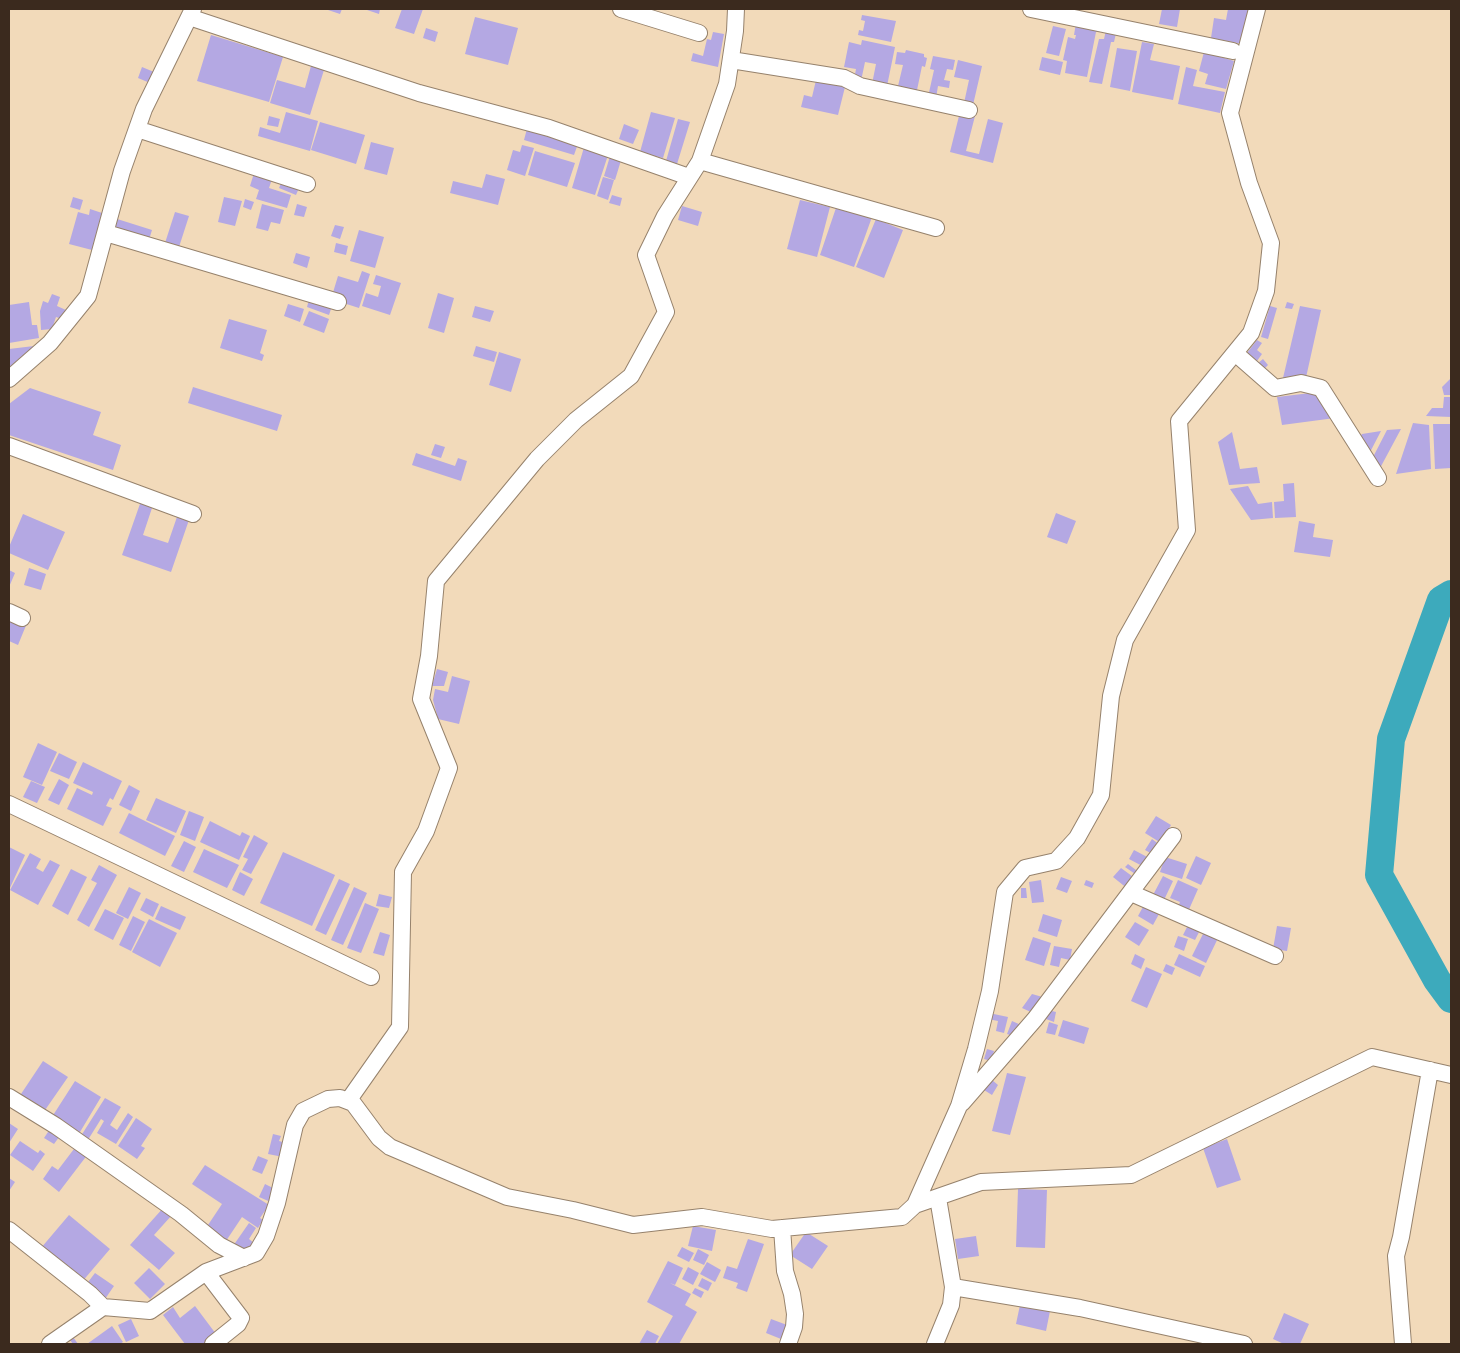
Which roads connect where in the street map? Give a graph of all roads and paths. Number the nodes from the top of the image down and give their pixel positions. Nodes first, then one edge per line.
1 (621, 9) edge
2 (736, 9) edge
3 (1031, 9) edge
4 (1257, 9) edge
5 (191, 13) edge
6 (699, 33) dead end
7 (1233, 52) dead end
8 (731, 60) junction
9 (969, 110) dead end
10 (137, 129) junction
11 (700, 161) junction
12 (689, 177) junction
13 (307, 184) dead end
14 (936, 228) dead end
15 (106, 232) junction
16 (338, 302) dead end
17 (1235, 353) junction
18 (9, 379) edge
19 (9, 446) edge
20 (1378, 478) dead end
21 (193, 514) dead end
22 (9, 804) edge
23 (1173, 836) dead end
24 (1131, 893) junction
25 (1275, 956) dead end
26 (371, 977) dead end
27 (1430, 1070) junction
28 (1451, 1075) edge
29 (9, 1097) edge
30 (348, 1101) junction
31 (959, 1106) junction
32 (938, 1198) junction
33 (915, 1205) junction
34 (782, 1228) junction
35 (9, 1230) edge
36 (244, 1258) junction
37 (206, 1272) junction
38 (953, 1287) junction
39 (103, 1307) junction
40 (50, 1344) edge
41 (213, 1344) edge
42 (788, 1344) edge
43 (935, 1344) edge
44 (1244, 1344) edge
45 (1403, 1344) edge

1 - 6 street
2 - 8 street
3 - 7 street
4 - 17 street
5 - 10 street
5 - 12 street
8 - 9 street
8 - 11 street
10 - 13 street
10 - 15 street
11 - 12 street
11 - 14 street
12 - 30 street
15 - 16 street
15 - 18 street
17 - 20 street
17 - 31 street
19 - 21 street
22 - 26 street
23 - 24 street
24 - 25 street
24 - 31 street
27 - 28 street
27 - 32 street
27 - 45 street
29 - 36 street
30 - 34 street
30 - 36 street
31 - 33 street
32 - 33 street
32 - 38 street
33 - 34 street
34 - 42 street
35 - 39 street
36 - 37 street
37 - 39 street
37 - 41 street
38 - 43 street
38 - 44 street
39 - 40 street

